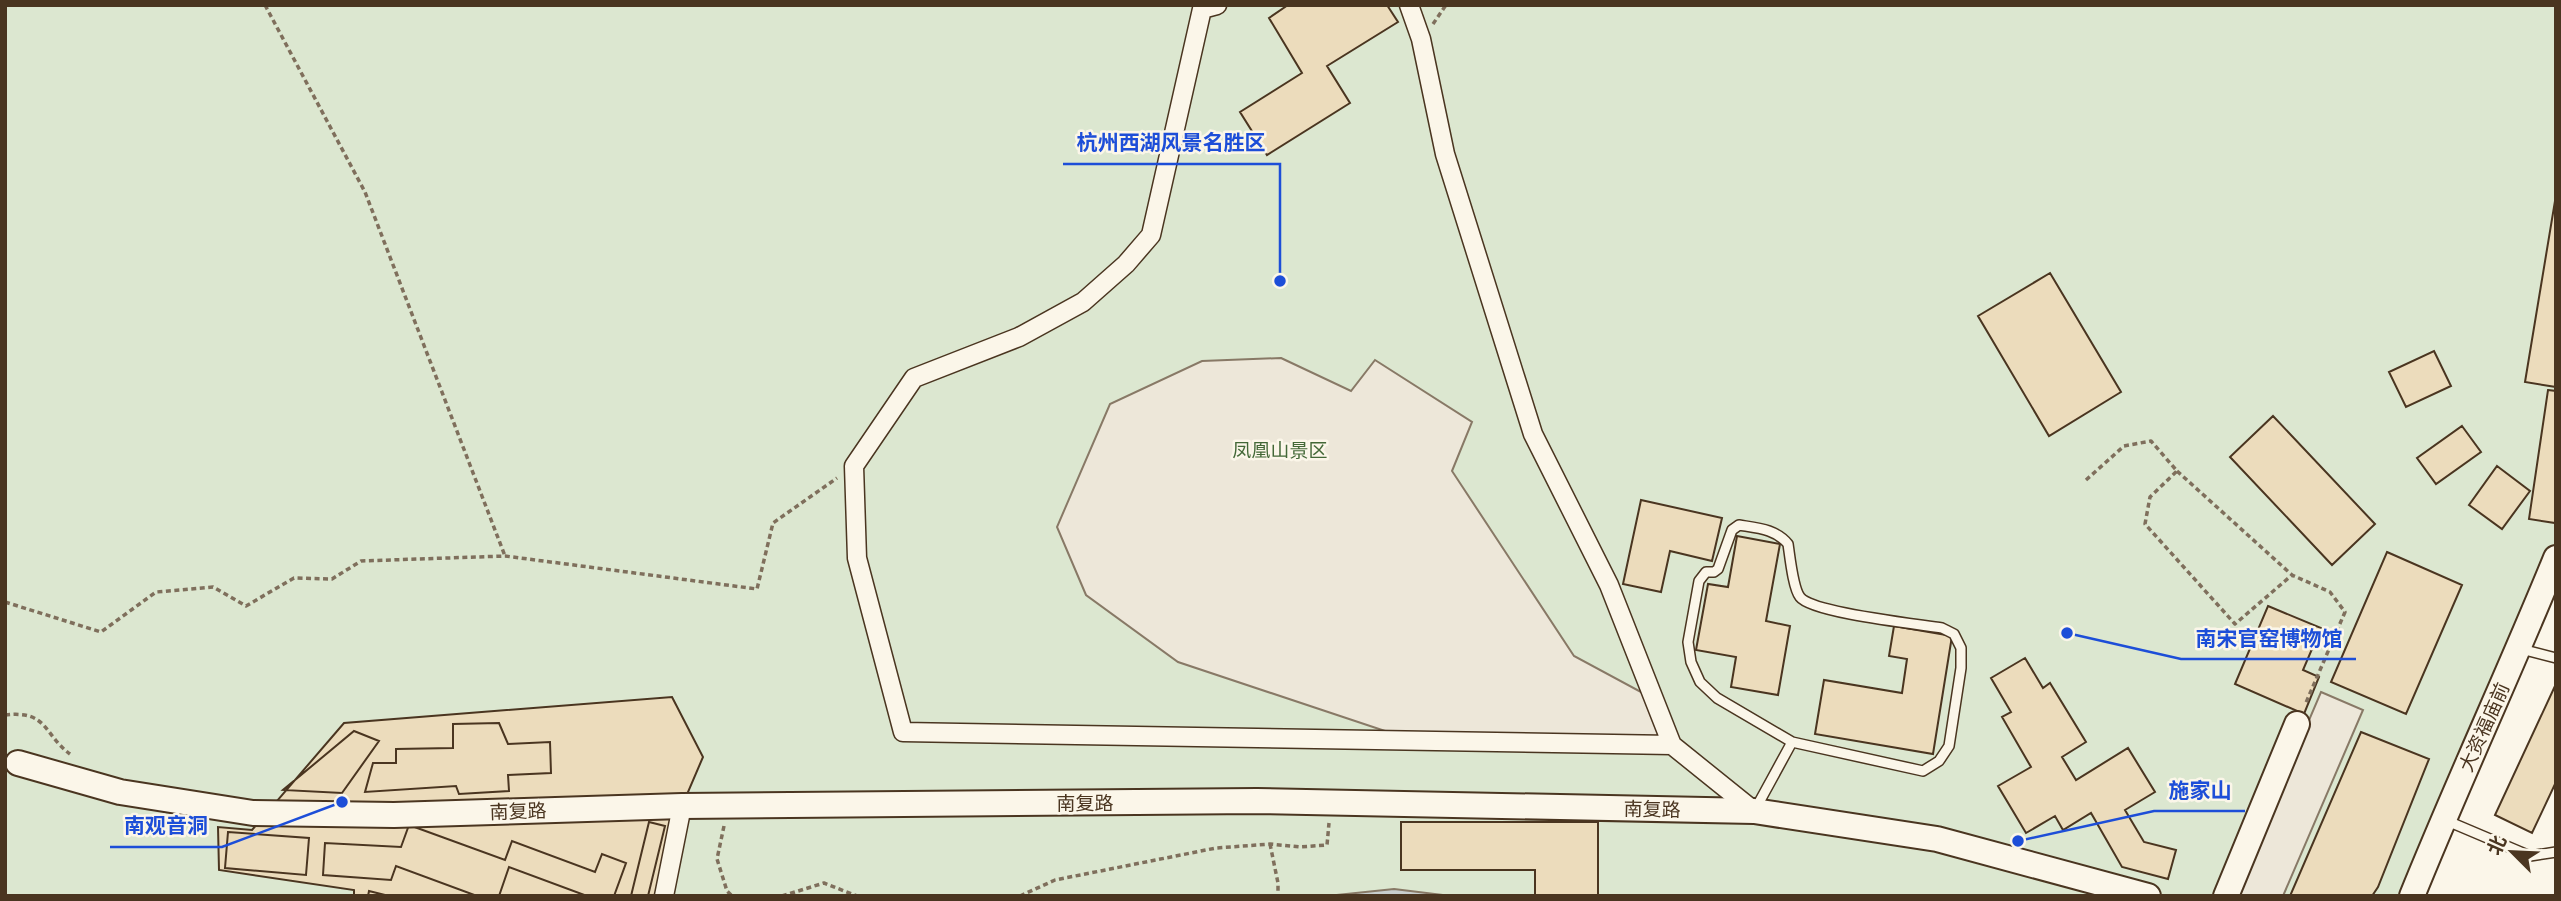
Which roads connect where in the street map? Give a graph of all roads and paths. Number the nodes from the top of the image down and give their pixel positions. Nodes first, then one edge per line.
1 (265, 5) edge
2 (1217, 5) edge
3 (1409, 5) edge
4 (854, 466) junction
5 (2177, 471) junction
6 (2085, 480) dead end
7 (505, 556) junction
8 (2556, 558) edge
9 (2291, 575) junction
10 (5, 602) edge
11 (2519, 648) junction
12 (2556, 658) edge
13 (5, 715) edge
14 (2297, 724) joint
15 (1792, 741) junction
16 (1672, 745) junction
17 (73, 756) dead end
18 (18, 763) dead end
19 (1330, 803) junction
20 (682, 806) junction
21 (728, 806) junction
22 (1754, 811) junction
23 (2443, 819) junction
24 (1270, 844) junction
25 (2556, 852) edge
26 (664, 896) edge
27 (732, 896) edge
28 (782, 896) edge
29 (857, 896) edge
30 (1020, 896) edge
31 (1278, 896) edge
32 (2148, 896) edge
33 (2226, 896) edge
34 (2412, 896) edge

1 - 7 path
2 - 4 street
3 - 16 street
4 - 7 path
4 - 16 street
5 - 6 path
5 - 9 path
5 - 9 path
7 - 10 path
8 - 11 street, 大资福庙前
9 - 14 path
11 - 12 lane
11 - 23 street, 大资福庙前
13 - 17 path
14 - 33 street
15 - 15 lane
15 - 22 lane
16 - 22 street
18 - 20 street, 南复路
19 - 21 street, 南复路
19 - 22 street, 南复路
19 - 24 path
20 - 21 street, 南复路
20 - 26 street
21 - 27 path
22 - 32 street, 南复路
23 - 25 lane
23 - 34 street, 大资福庙前
24 - 30 path
24 - 31 path
28 - 29 path

